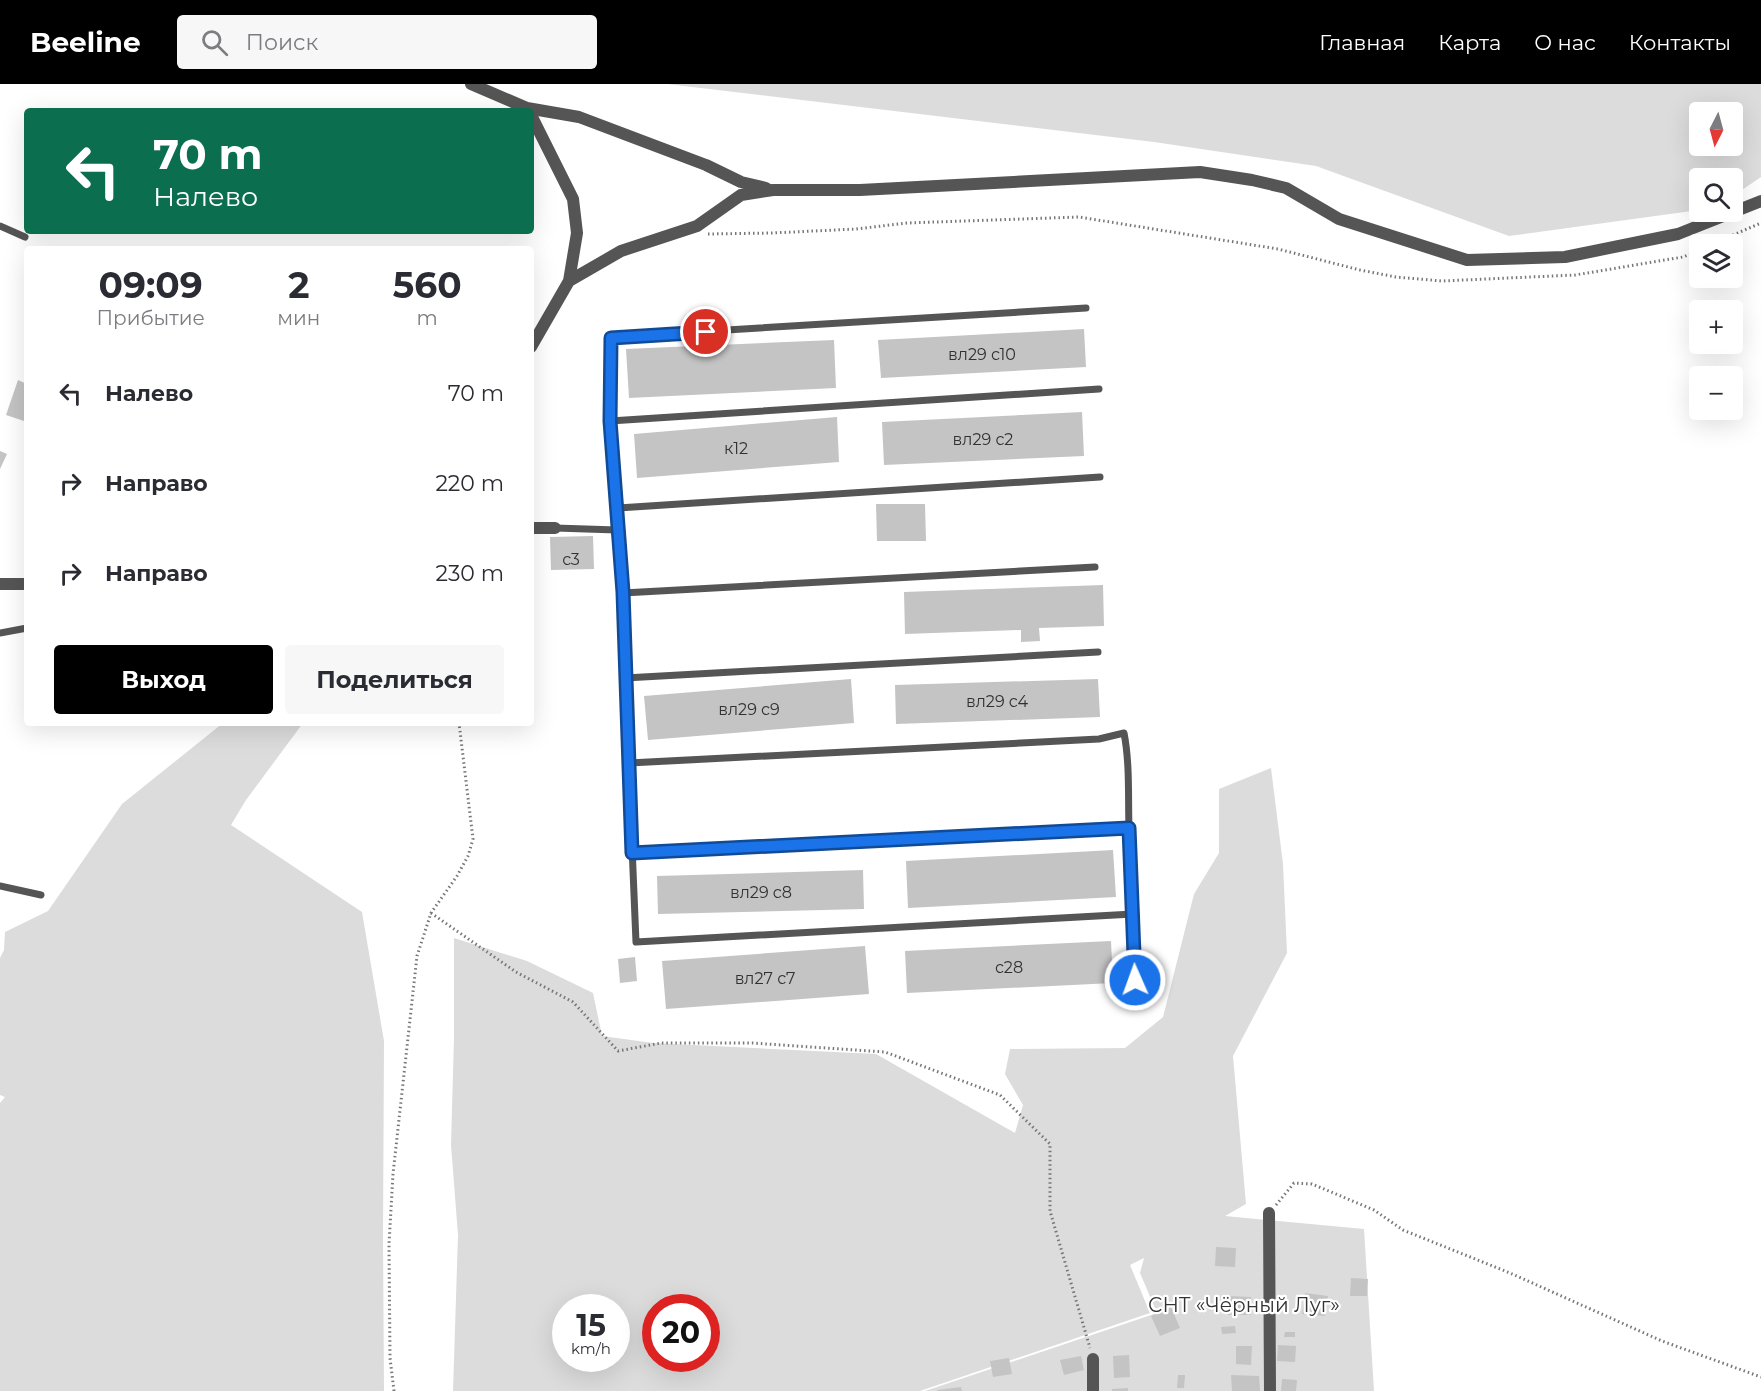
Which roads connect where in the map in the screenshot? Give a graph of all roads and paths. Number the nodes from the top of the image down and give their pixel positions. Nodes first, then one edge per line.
1 (471, 84) edge
2 (523, 108) edge
3 (534, 112) edge
4 (534, 121) edge
5 (773, 190) junction
6 (1761, 201) edge
7 (1761, 223) edge
8 (0, 226) edge
9 (702, 234) dead end
10 (1735, 234) edge
11 (26, 237) dead end
12 (1689, 255) edge
13 (569, 281) junction
14 (1086, 308) dead end
15 (534, 342) edge
16 (1099, 389) dead end
17 (610, 421) junction
18 (1100, 477) dead end
19 (618, 508) junction
20 (534, 528) edge
21 (555, 528) joint
22 (618, 530) junction
23 (1095, 567) dead end
24 (0, 584) edge
25 (24, 584) edge
26 (623, 592) junction
27 (24, 629) edge
28 (0, 633) edge
29 (1098, 652) dead end
30 (625, 678) junction
31 (459, 726) edge
32 (629, 763) junction
33 (1129, 828) junction
34 (632, 853) junction
35 (0, 886) edge
36 (41, 895) dead end
37 (431, 913) junction
38 (1133, 914) junction
39 (1135, 980) dead end
40 (1269, 1213) joint
41 (1093, 1359) joint
42 (1761, 1377) edge
43 (394, 1391) edge
44 (1094, 1391) edge
45 (1270, 1391) edge

1 - 2 street
3 - 5 street
4 - 13 street
5 - 6 street
5 - 13 street
7 - 10 path
8 - 11 lane
9 - 12 path
13 - 15 street
14 - 17 lane
16 - 17 lane
17 - 19 lane
18 - 19 lane
19 - 22 lane
20 - 21 street
21 - 22 lane
22 - 26 lane
23 - 26 lane
24 - 25 street
26 - 30 lane
27 - 28 lane
29 - 30 lane
30 - 32 lane
31 - 37 path
32 - 33 lane
32 - 34 lane
33 - 34 lane
33 - 38 lane
34 - 38 lane
35 - 36 lane
37 - 41 path
37 - 43 path
38 - 39 lane
40 - 42 path
40 - 45 street
41 - 44 street

